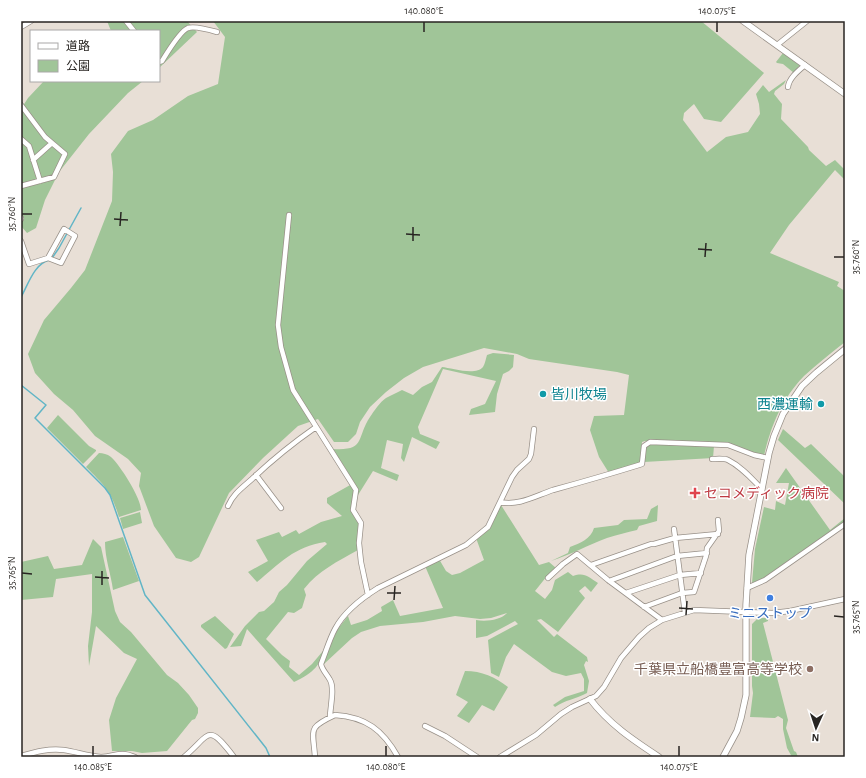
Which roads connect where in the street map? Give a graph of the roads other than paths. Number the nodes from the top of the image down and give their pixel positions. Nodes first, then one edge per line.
1 (31, 21) edge
2 (126, 21) edge
3 (743, 21) edge
4 (807, 21) edge
5 (21, 27) edge
6 (133, 30) edge
7 (217, 32) dead end
8 (777, 45) junction
9 (160, 62) edge
10 (805, 65) junction
11 (788, 87) dead end
12 (845, 94) edge
13 (21, 106) edge
14 (21, 139) edge
15 (52, 143) junction
16 (33, 160) junction
17 (40, 180) junction
18 (21, 186) edge
19 (289, 215) dead end
20 (21, 242) edge
21 (48, 258) junction
22 (845, 349) edge
23 (316, 426) junction
24 (534, 429) dead end
25 (768, 458) junction
26 (712, 459) dead end
27 (256, 475) junction
28 (762, 489) junction
29 (500, 502) junction
30 (228, 506) dead end
31 (281, 508) dead end
32 (718, 520) dead end
33 (845, 524) edge
34 (674, 529) dead end
35 (718, 534) junction
36 (675, 538) junction
37 (707, 553) junction
38 (677, 556) junction
39 (591, 565) junction
40 (701, 573) junction
41 (680, 575) junction
42 (548, 578) dead end
43 (609, 581) junction
44 (747, 588) junction
45 (626, 593) junction
46 (682, 593) junction
47 (368, 595) junction
48 (845, 599) edge
49 (644, 607) junction
50 (746, 612) junction
51 (685, 613) junction
52 (662, 620) junction
53 (590, 699) junction
54 (330, 717) junction
55 (425, 726) dead end
56 (21, 756) edge
57 (135, 757) edge
58 (184, 757) edge
59 (234, 757) edge
60 (316, 757) edge
61 (398, 757) edge
62 (477, 757) edge
63 (500, 757) edge
64 (659, 757) edge
65 (722, 757) edge

1 - 5 street
2 - 6 street
3 - 8 street
4 - 8 street
7 - 9 street
8 - 10 street
10 - 11 street
10 - 12 street
13 - 15 street
14 - 16 street
15 - 16 street
15 - 17 street
16 - 17 street
17 - 18 street
19 - 23 street
20 - 21 street
21 - 21 street
22 - 25 street
23 - 27 street
23 - 47 street
24 - 29 street
25 - 28 street
25 - 29 street
26 - 28 street
27 - 30 street
27 - 31 street
28 - 44 street
29 - 47 street
32 - 35 street
33 - 44 street
34 - 36 street
35 - 36 street
35 - 37 street
36 - 38 street
36 - 39 street
37 - 38 street
37 - 40 street
38 - 41 street
38 - 43 street
39 - 42 street
39 - 43 street
40 - 41 street
40 - 46 street
41 - 45 street
41 - 46 street
43 - 45 street
44 - 50 street
45 - 49 street
46 - 49 street
46 - 51 street
47 - 54 street
48 - 50 street
49 - 52 street
50 - 51 street
50 - 65 street
51 - 52 street
52 - 53 street
53 - 63 street
53 - 64 street
54 - 60 street
54 - 61 street
55 - 62 street
56 - 57 street
58 - 59 street

